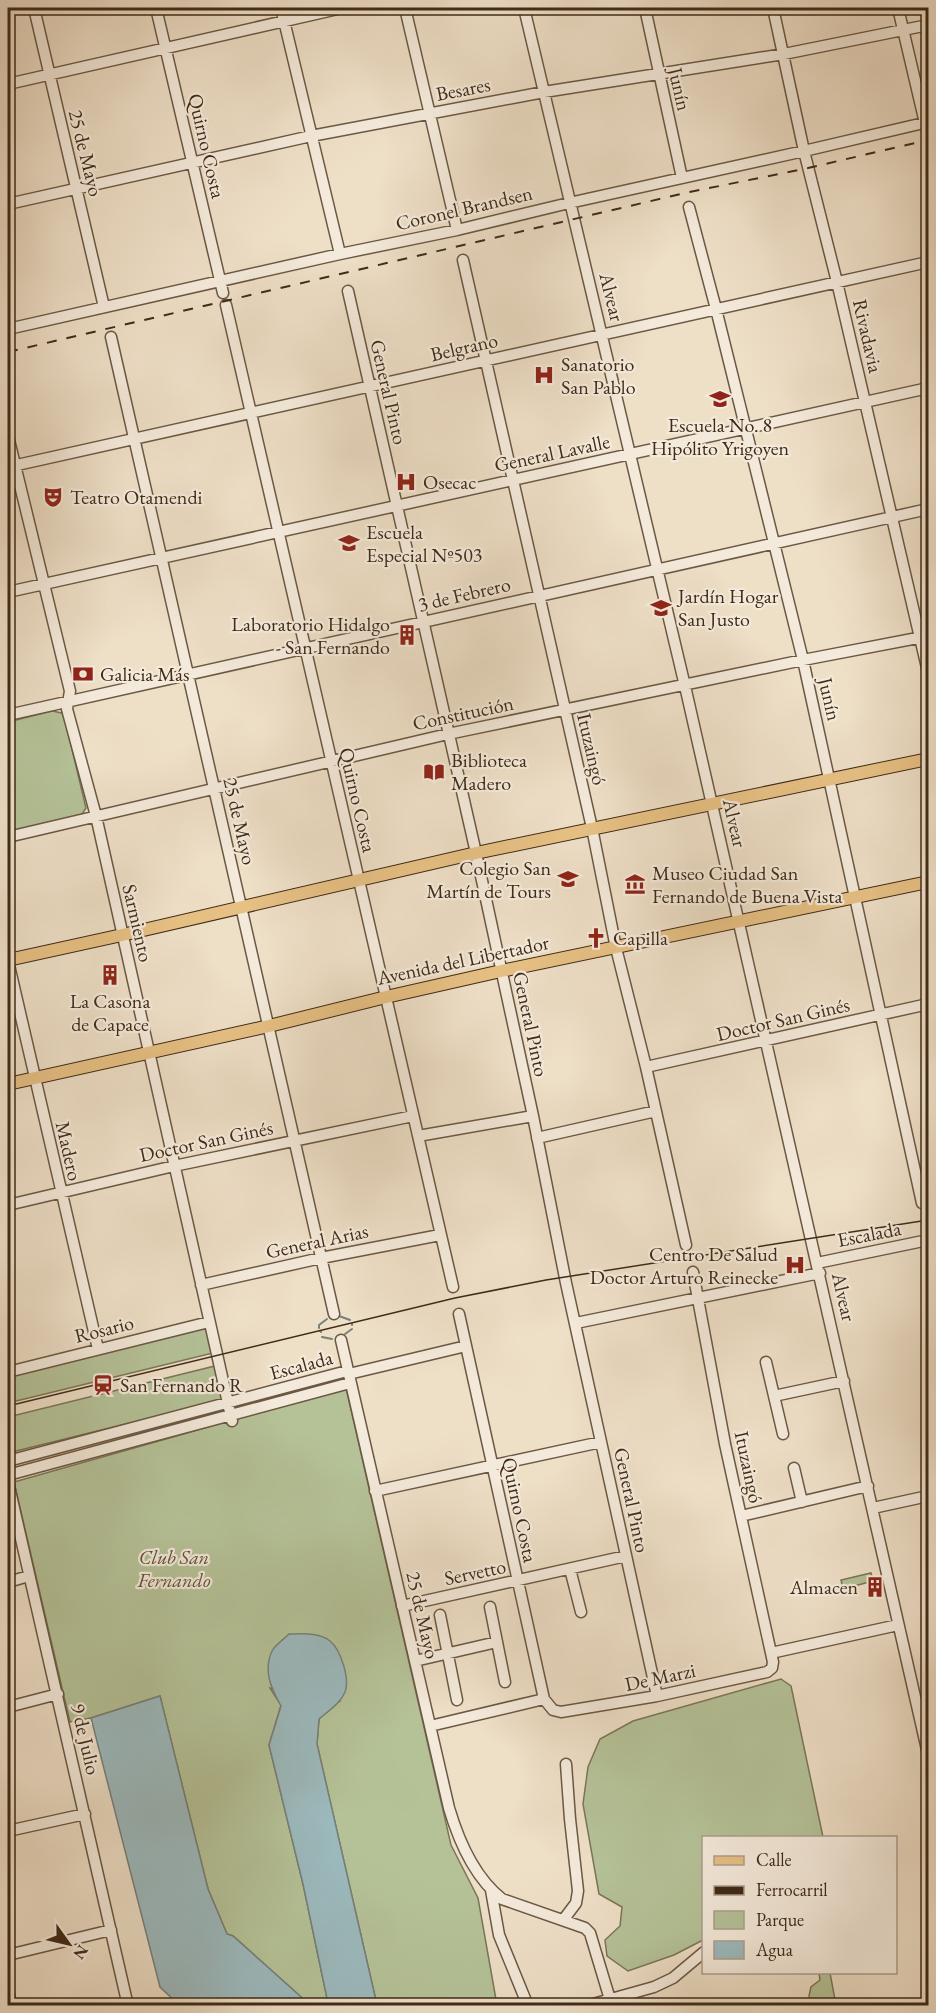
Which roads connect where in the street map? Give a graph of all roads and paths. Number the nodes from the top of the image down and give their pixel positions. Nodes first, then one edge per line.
1 (34, 8) edge
2 (156, 8) edge
3 (281, 8) edge
4 (342, 8) edge
5 (405, 8) edge
6 (524, 8) edge
7 (645, 8) edge
8 (773, 8) edge
9 (898, 8) edge
10 (284, 20) junction
11 (928, 25) edge
12 (904, 30) junction
13 (166, 47) junction
14 (784, 54) junction
15 (658, 74) junction
16 (49, 75) junction
17 (8, 84) edge
18 (544, 92) junction
19 (430, 114) junction
20 (927, 122) edge
21 (311, 136) junction
22 (804, 151) junction
23 (193, 162) junction
24 (682, 178) junction
25 (76, 188) junction
26 (569, 203) junction
27 (8, 204) edge
28 (689, 207) dead end
29 (457, 230) junction
30 (339, 254) junction
31 (463, 260) dead end
32 (928, 262) edge
33 (220, 280) junction
34 (837, 282) junction
35 (348, 291) dead end
36 (223, 293) dead end
37 (226, 305) dead end
38 (104, 306) junction
39 (716, 309) junction
40 (8, 329) edge
41 (602, 335) junction
42 (111, 337) dead end
43 (486, 360) junction
44 (369, 386) junction
45 (928, 388) edge
46 (865, 402) junction
47 (250, 413) junction
48 (746, 429) junction
49 (8, 436) edge
50 (134, 439) junction
51 (630, 454) junction
52 (11, 466) edge
53 (513, 480) junction
54 (396, 505) junction
55 (928, 509) edge
56 (891, 517) junction
57 (278, 531) junction
58 (774, 544) junction
59 (161, 557) junction
60 (658, 570) junction
61 (44, 584) junction
62 (8, 592) edge
63 (539, 596) junction
64 (423, 622) junction
65 (924, 637) edge
66 (305, 648) junction
67 (802, 660) junction
68 (928, 672) edge
69 (188, 674) junction
70 (685, 686) junction
71 (68, 700) junction
72 (565, 710) junction
73 (8, 715) edge
74 (448, 734) junction
75 (928, 759) edge
76 (331, 762) junction
77 (829, 779) junction
78 (214, 789) junction
79 (712, 803) junction
80 (96, 816) junction
81 (592, 828) junction
82 (8, 837) edge
83 (476, 853) junction
84 (359, 880) junction
85 (928, 882) edge
86 (855, 897) junction
87 (242, 908) junction
88 (739, 922) junction
89 (122, 935) junction
90 (616, 948) junction
91 (8, 960) edge
92 (501, 971) junction
93 (387, 996) junction
94 (928, 1004) edge
95 (880, 1015) junction
96 (268, 1026) junction
97 (767, 1041) junction
98 (149, 1053) junction
99 (646, 1067) junction
100 (34, 1078) junction
101 (8, 1084) edge
102 (656, 1111) junction
103 (413, 1116) junction
104 (533, 1116) junction
105 (418, 1136) junction
106 (537, 1138) junction
107 (296, 1141) junction
108 (174, 1166) junction
109 (60, 1192) junction
110 (922, 1203) dead end
111 (8, 1205) edge
112 (440, 1235) junction
113 (928, 1240) edge
114 (686, 1245) dead end
115 (321, 1258) junction
116 (818, 1268) junction
117 (693, 1272) dead end
118 (201, 1285) junction
119 (453, 1287) dead end
120 (698, 1299) junction
121 (334, 1314) dead end
122 (459, 1314) dead end
123 (210, 1322) junction
124 (576, 1323) junction
125 (341, 1340) dead end
126 (466, 1346) junction
127 (98, 1349) junction
128 (766, 1362) dead end
129 (347, 1371) junction
130 (8, 1372) edge
131 (844, 1381) junction
132 (350, 1383) junction
133 (774, 1395) junction
134 (228, 1403) junction
135 (232, 1418) junction
136 (783, 1434) dead end
137 (601, 1442) junction
138 (8, 1461) edge
139 (492, 1465) junction
140 (794, 1467) dead end
141 (8, 1475) edge
142 (8, 1482) edge
143 (868, 1486) junction
144 (375, 1491) junction
145 (928, 1496) edge
146 (801, 1502) junction
147 (873, 1508) junction
148 (741, 1516) junction
149 (626, 1556) junction
150 (570, 1569) junction
151 (29, 1576) junction
152 (517, 1581) junction
153 (8, 1582) edge
154 (402, 1606) junction
155 (490, 1607) dead end
156 (580, 1612) dead end
157 (440, 1615) dead end
158 (898, 1625) junction
159 (497, 1642) junction
160 (448, 1653) junction
161 (771, 1653) junction
162 (415, 1661) junction
163 (772, 1668) joint
164 (505, 1682) dead end
165 (58, 1694) junction
166 (657, 1696) junction
167 (544, 1699) junction
168 (457, 1700) dead end
169 (8, 1707) edge
170 (553, 1710) joint
171 (430, 1726) junction
172 (928, 1754) edge
173 (566, 1764) dead end
174 (85, 1814) junction
175 (8, 1831) edge
176 (491, 1890) junction
177 (564, 1919) junction
178 (111, 1930) junction
179 (702, 1954) edge
180 (8, 1955) edge
181 (8, 1989) edge
182 (610, 2002) edge
183 (11, 2006) edge
184 (128, 2006) edge
185 (528, 2006) edge
186 (586, 2006) edge

1 - 16 street, 25 de Mayo
2 - 13 street, Quirno Costa
3 - 10 street
4 - 10 street
5 - 19 street
6 - 18 street, Alvear
7 - 15 street, Junín
8 - 14 street, Rivadavia
9 - 12 street
10 - 13 street
10 - 21 street
11 - 12 street, Besares
12 - 14 street, Besares
12 - 20 street
13 - 16 street
13 - 23 street, Quirno Costa
14 - 15 street, Besares
14 - 22 street, Rivadavia
15 - 18 street, Besares
15 - 24 street, Junín
16 - 17 street
16 - 25 street, 25 de Mayo
18 - 19 street, Besares
18 - 26 street, Alvear
19 - 21 street, Besares
19 - 29 street
20 - 22 street, Coronel Brandsen
21 - 23 street, Besares
21 - 30 street
22 - 24 street, Coronel Brandsen
22 - 34 street, Rivadavia
23 - 25 street, Besares
23 - 33 street, Quirno Costa
24 - 26 street, Coronel Brandsen
25 - 27 street, Besares
25 - 38 street, 25 de Mayo
26 - 29 street, Coronel Brandsen
26 - 41 street, Alvear
28 - 39 street, Junín
29 - 30 street, Coronel Brandsen
30 - 33 street, Coronel Brandsen
31 - 43 street, Ituzaingó
32 - 34 street, Belgrano
33 - 36 street, Quirno Costa
33 - 38 street, Coronel Brandsen
34 - 39 street, Belgrano
34 - 46 street, Rivadavia
35 - 44 street, General Pinto
37 - 47 street, Quirno Costa
38 - 40 street, Coronel Brandsen
39 - 41 street, Belgrano
39 - 48 street, Junín
41 - 43 street, Belgrano
41 - 51 street, Alvear
42 - 50 street, 25 de Mayo
43 - 44 street, Belgrano
43 - 53 street, Ituzaingó
44 - 47 street, Belgrano
44 - 54 street, General Pinto
45 - 46 street, General Lavalle
46 - 48 street, General Lavalle
46 - 56 street, Rivadavia
47 - 50 street, Belgrano
47 - 57 street, Quirno Costa
48 - 51 street, General Lavalle
48 - 58 street, Junín
49 - 52 street, Sarmiento
50 - 52 street, Belgrano
50 - 59 street, 25 de Mayo
51 - 53 street, General Lavalle
51 - 60 street, Alvear
52 - 61 street, Sarmiento
53 - 54 street, General Lavalle
53 - 63 street, Ituzaingó
54 - 57 street, General Lavalle
54 - 64 street, General Pinto
55 - 56 street, 3 de Febrero
56 - 58 street, 3 de Febrero
56 - 65 street, Rivadavia
57 - 59 street, General Lavalle
57 - 66 street, Quirno Costa
58 - 60 street, 3 de Febrero
58 - 67 street, Junín
59 - 61 street, General Lavalle
59 - 69 street, 25 de Mayo
60 - 63 street, 3 de Febrero
60 - 70 street, Alvear
61 - 62 street, General Lavalle
61 - 71 street, Sarmiento
63 - 64 street, 3 de Febrero
63 - 72 street, Ituzaingó
64 - 66 street, 3 de Febrero
64 - 74 street, General Pinto
65 - 67 street, Constitución
65 - 68 street, Rivadavia
66 - 69 street, 3 de Febrero
66 - 76 street, Quirno Costa
67 - 70 street, Constitución
67 - 77 street, Junín
69 - 71 street, 3 de Febrero
69 - 78 street, 25 de Mayo
70 - 72 street, Constitución
70 - 79 street, Alvear
71 - 73 street, 3 de Febrero
71 - 80 street, Sarmiento
72 - 74 street, Constitución
72 - 81 street, Ituzaingó
74 - 76 street, Constitución
74 - 83 street, General Pinto
75 - 77 main road
76 - 78 street, Constitución
76 - 84 street, Quirno Costa
77 - 79 main road
77 - 86 street, Junín
78 - 80 street, Constitución
78 - 87 street, 25 de Mayo
79 - 81 main road
79 - 88 street, Alvear
80 - 82 street, Constitución
80 - 89 street, Sarmiento
81 - 83 main road
81 - 90 street, Ituzaingó
83 - 84 main road
83 - 92 street, General Pinto
84 - 87 main road
84 - 93 street, Quirno Costa
85 - 86 main road, Avenida del Libertador
86 - 88 main road, Avenida del Libertador
86 - 95 street, Junín
87 - 89 main road
87 - 96 street, 25 de Mayo
88 - 90 main road, Avenida del Libertador
88 - 97 street, Alvear
89 - 91 main road
89 - 98 street, Sarmiento
90 - 92 main road, Avenida del Libertador
90 - 99 street, Ituzaingó
91 - 100 street, Madero
92 - 93 main road, Avenida del Libertador
92 - 104 street, General Pinto
93 - 96 main road, Avenida del Libertador
93 - 103 street, Quirno Costa
94 - 95 street, Doctor San Ginés
95 - 97 street, Doctor San Ginés
95 - 110 street, Junín
96 - 98 main road, Avenida del Libertador
96 - 107 street, 25 de Mayo
97 - 99 street, Doctor San Ginés
97 - 116 street, Alvear
98 - 100 main road, Avenida del Libertador
98 - 108 street, Sarmiento
99 - 102 street, Ituzaingó
100 - 101 main road, Avenida del Libertador
100 - 109 street, Madero
102 - 106 street
102 - 114 street, Ituzaingó
103 - 105 street, Quirno Costa
103 - 107 street, Doctor San Ginés
104 - 105 street
104 - 106 street, General Pinto
105 - 112 street, Quirno Costa
106 - 124 street, General Pinto
107 - 108 street, Doctor San Ginés
107 - 115 street, 25 de Mayo
108 - 109 street, Doctor San Ginés
108 - 118 street, Sarmiento
109 - 111 street, Doctor San Ginés
109 - 127 street, Madero
112 - 115 street, General Arias
112 - 119 street, Quirno Costa
113 - 116 street, Escalada
115 - 118 street, General Arias
115 - 121 street, 25 de Mayo
116 - 120 street, Escalada
116 - 131 street, Alvear
117 - 120 street, Ituzaingó
118 - 123 street, Sarmiento
120 - 124 street, Escalada
120 - 148 street, Ituzaingó
122 - 126 street, Quirno Costa
123 - 127 street, Rosario
123 - 134 street, Sarmiento
124 - 137 street, General Pinto
125 - 129 street, 25 de Mayo
126 - 129 street, Escalada
126 - 139 street, Quirno Costa
127 - 130 street, Rosario
128 - 133 street
129 - 132 street, 25 de Mayo
129 - 134 street, Escalada
131 - 133 street
131 - 143 street, Alvear
132 - 135 street, Escalada
132 - 144 street, 25 de Mayo
133 - 136 street
134 - 135 street, Sarmiento
134 - 138 street, Escalada
135 - 141 street, Escalada
137 - 139 street
137 - 149 street, General Pinto
139 - 144 street
139 - 152 street, Quirno Costa
140 - 146 street
142 - 151 street, 9 de Julio
143 - 146 street
143 - 147 street, Alvear
144 - 154 street, 25 de Mayo
145 - 147 street
146 - 148 street
147 - 158 street, Alvear
148 - 161 street, Ituzaingó
149 - 150 street, Servetto
149 - 166 street, General Pinto
150 - 152 street, Servetto
150 - 156 street
151 - 153 street
151 - 165 street, 9 de Julio
152 - 154 street, Servetto
152 - 167 street, Quirno Costa
154 - 162 street, 25 de Mayo
155 - 159 street
157 - 160 street
158 - 161 street
158 - 172 street, Alvear
159 - 160 street
159 - 164 street
160 - 162 street
160 - 168 street
161 - 163 street, Ituzaingó
162 - 171 street, 25 de Mayo
163 - 166 street, De Marzi
165 - 169 street
165 - 174 street, 9 de Julio
166 - 170 street, De Marzi
167 - 170 street, Quirno Costa
167 - 171 street
171 - 176 street, 25 de Mayo
173 - 177 street
174 - 175 street
174 - 178 street, 9 de Julio
176 - 177 street
176 - 185 street
177 - 182 street
178 - 180 street
178 - 184 street, 9 de Julio
179 - 182 street
181 - 183 street
182 - 186 street

